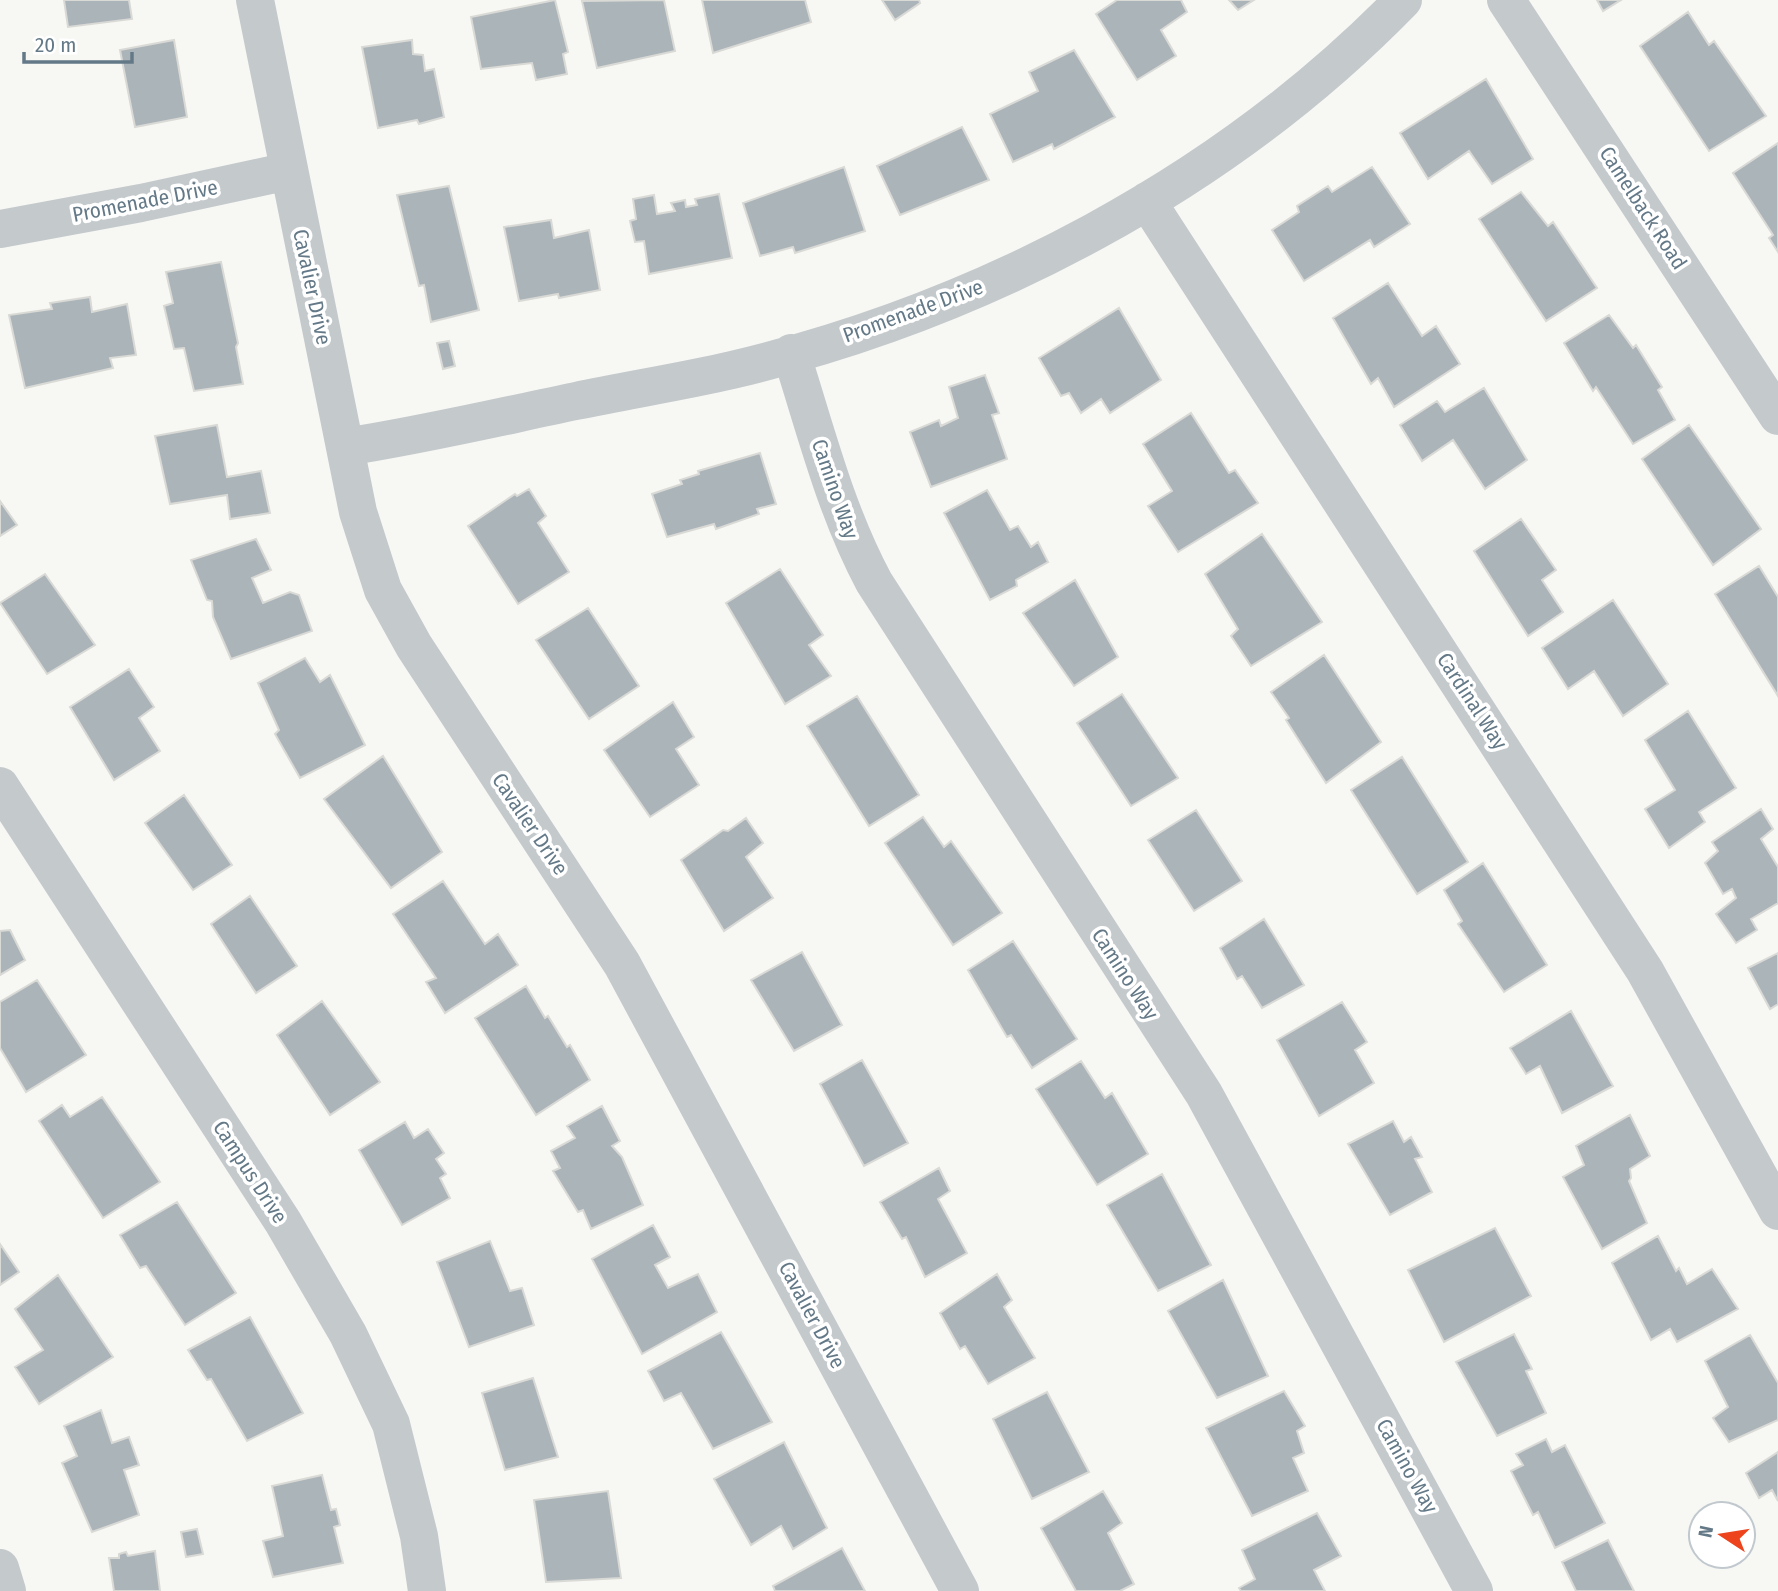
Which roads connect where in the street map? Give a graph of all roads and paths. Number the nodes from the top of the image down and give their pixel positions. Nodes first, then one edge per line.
1 (255, 0) edge
2 (1403, 0) edge
3 (1506, 0) edge
4 (289, 171) junction
5 (1147, 201) junction
6 (0, 229) edge
7 (791, 353) junction
8 (1778, 416) edge
9 (345, 447) junction
10 (0, 786) edge
11 (1778, 1212) edge
12 (0, 1568) edge
13 (8, 1591) edge
14 (427, 1591) edge
15 (960, 1591) edge
16 (1474, 1591) edge

1 - 4 street, Cavalier Drive
2 - 5 street, Promenade Drive
3 - 8 street, Camelback Road
4 - 6 street, Promenade Drive
4 - 9 street, Cavalier Drive
5 - 7 street, Promenade Drive
5 - 11 street, Cardinal Way
7 - 9 street, Promenade Drive
7 - 16 street, Camino Way
9 - 15 street, Cavalier Drive
10 - 14 street, Campus Drive
12 - 13 street

